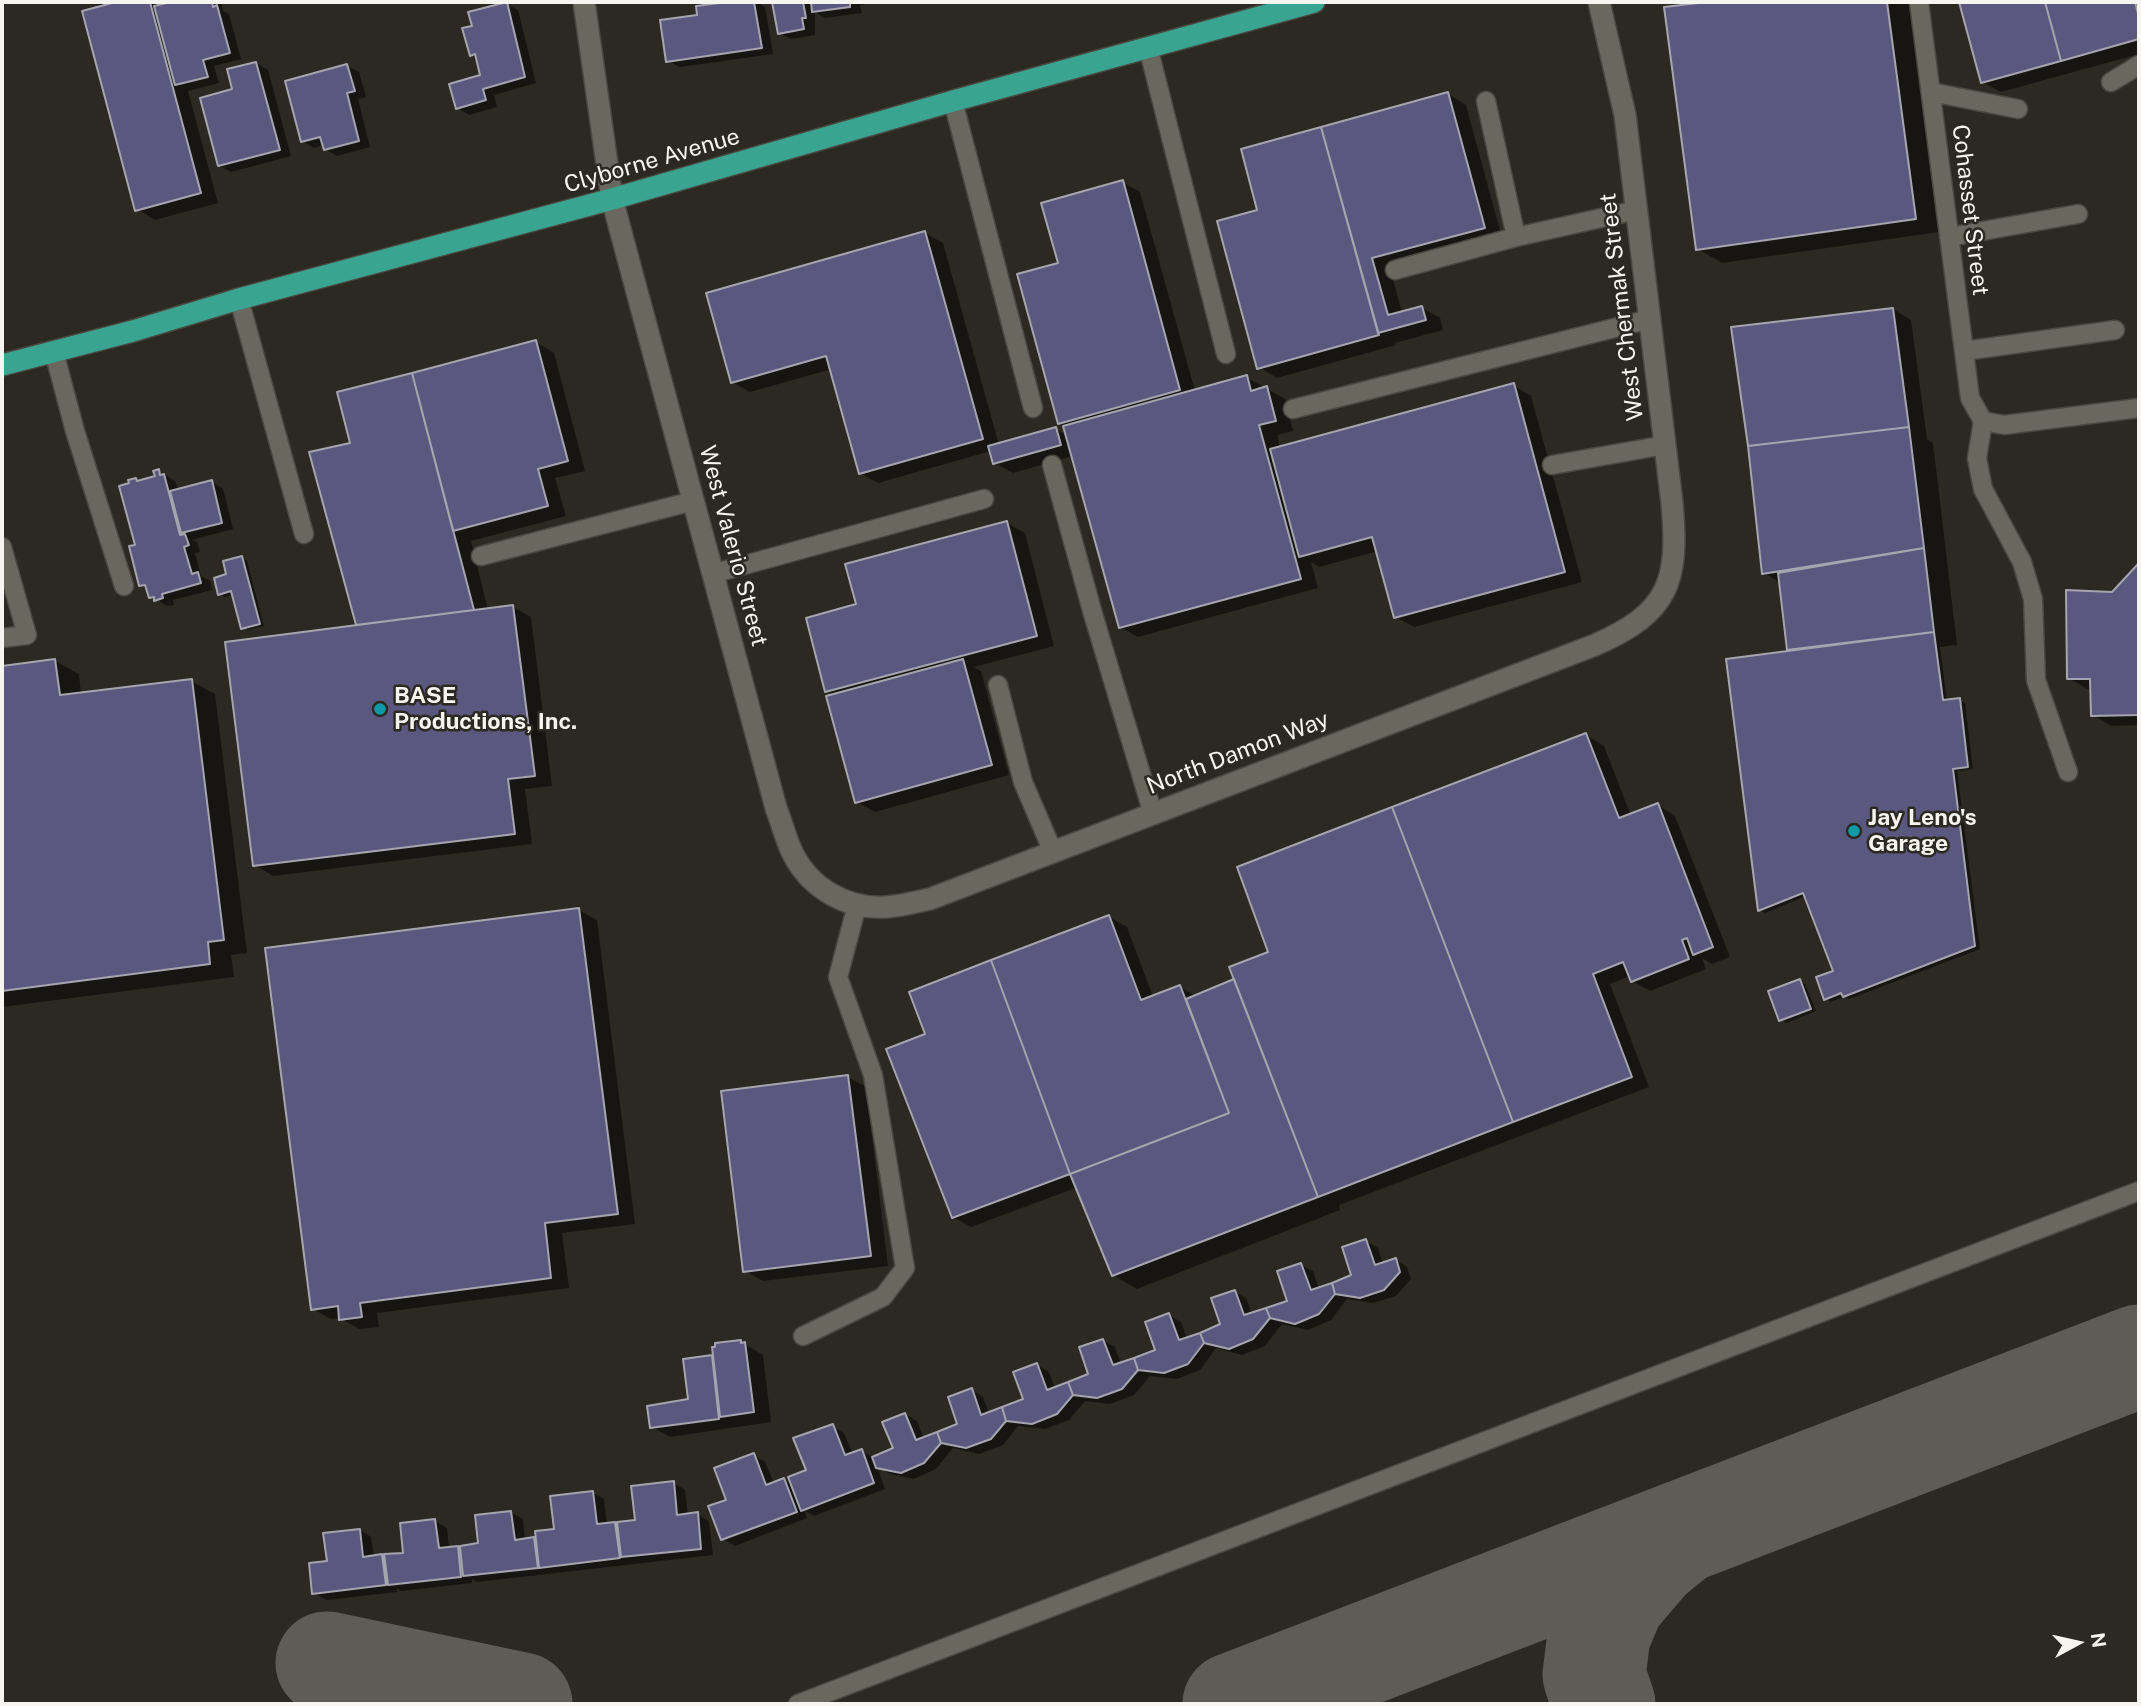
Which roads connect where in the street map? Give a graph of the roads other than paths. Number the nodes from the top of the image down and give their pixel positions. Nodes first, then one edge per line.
1 (584, 2) edge
2 (1314, 2) edge
3 (1599, 2) edge
4 (1919, 2) edge
5 (1148, 47) junction
6 (2139, 65) edge
7 (2111, 82) dead end
8 (1931, 92) junction
9 (953, 100) junction
10 (1486, 101) dead end
11 (2018, 109) dead end
12 (612, 199) junction
13 (1637, 210) junction
14 (2078, 214) dead end
15 (1516, 237) junction
16 (1949, 237) junction
17 (1395, 270) dead end
18 (239, 299) junction
19 (1650, 319) junction
20 (2115, 330) dead end
21 (1964, 351) junction
22 (54, 352) junction
23 (1226, 354) dead end
24 (2, 365) edge
25 (1033, 408) dead end
26 (2139, 408) edge
27 (1293, 409) dead end
28 (1983, 421) junction
29 (1665, 445) junction
30 (1052, 465) dead end
31 (1552, 465) dead end
32 (984, 499) dead end
33 (693, 501) junction
34 (304, 534) dead end
35 (2, 547) edge
36 (481, 556) dead end
37 (712, 574) junction
38 (124, 586) dead end
39 (1656, 605) joint
40 (2, 638) edge
41 (998, 685) dead end
42 (2068, 772) dead end
43 (1153, 814) junction
44 (1053, 852) junction
45 (828, 893) joint
46 (857, 905) junction
47 (2139, 1191) edge
48 (803, 1336) dead end
49 (798, 1704) edge

1 - 12 street, West Valerio Street
2 - 5 main road, Clyborne Avenue
3 - 13 street, West Chermak Street
4 - 8 lane, Cohasset Street
5 - 9 main road, Clyborne Avenue
5 - 23 lane
6 - 7 lane
8 - 11 lane
8 - 16 lane, Cohasset Street
9 - 12 main road, Clyborne Avenue
9 - 25 lane
10 - 15 lane
12 - 18 main road, Clyborne Avenue
12 - 33 street, West Valerio Street
13 - 15 lane
13 - 19 street, West Chermak Street
14 - 16 lane
15 - 17 lane
16 - 21 lane, Cohasset Street
18 - 22 main road, Clyborne Avenue
18 - 34 lane
19 - 27 lane
19 - 29 street, West Chermak Street
20 - 21 lane
21 - 28 lane, Cohasset Street
22 - 24 main road, Clyborne Avenue
22 - 38 lane
26 - 28 lane
28 - 42 lane
29 - 31 lane
29 - 39 street, West Chermak Street
30 - 43 lane
32 - 37 lane
33 - 36 lane
33 - 37 street, West Valerio Street
35 - 40 lane
37 - 45 street, West Valerio Street
39 - 43 street, North Damon Way
41 - 44 lane
43 - 44 street, North Damon Way
44 - 46 street, North Damon Way
45 - 46 street, North Damon Way
46 - 48 lane
47 - 49 lane

